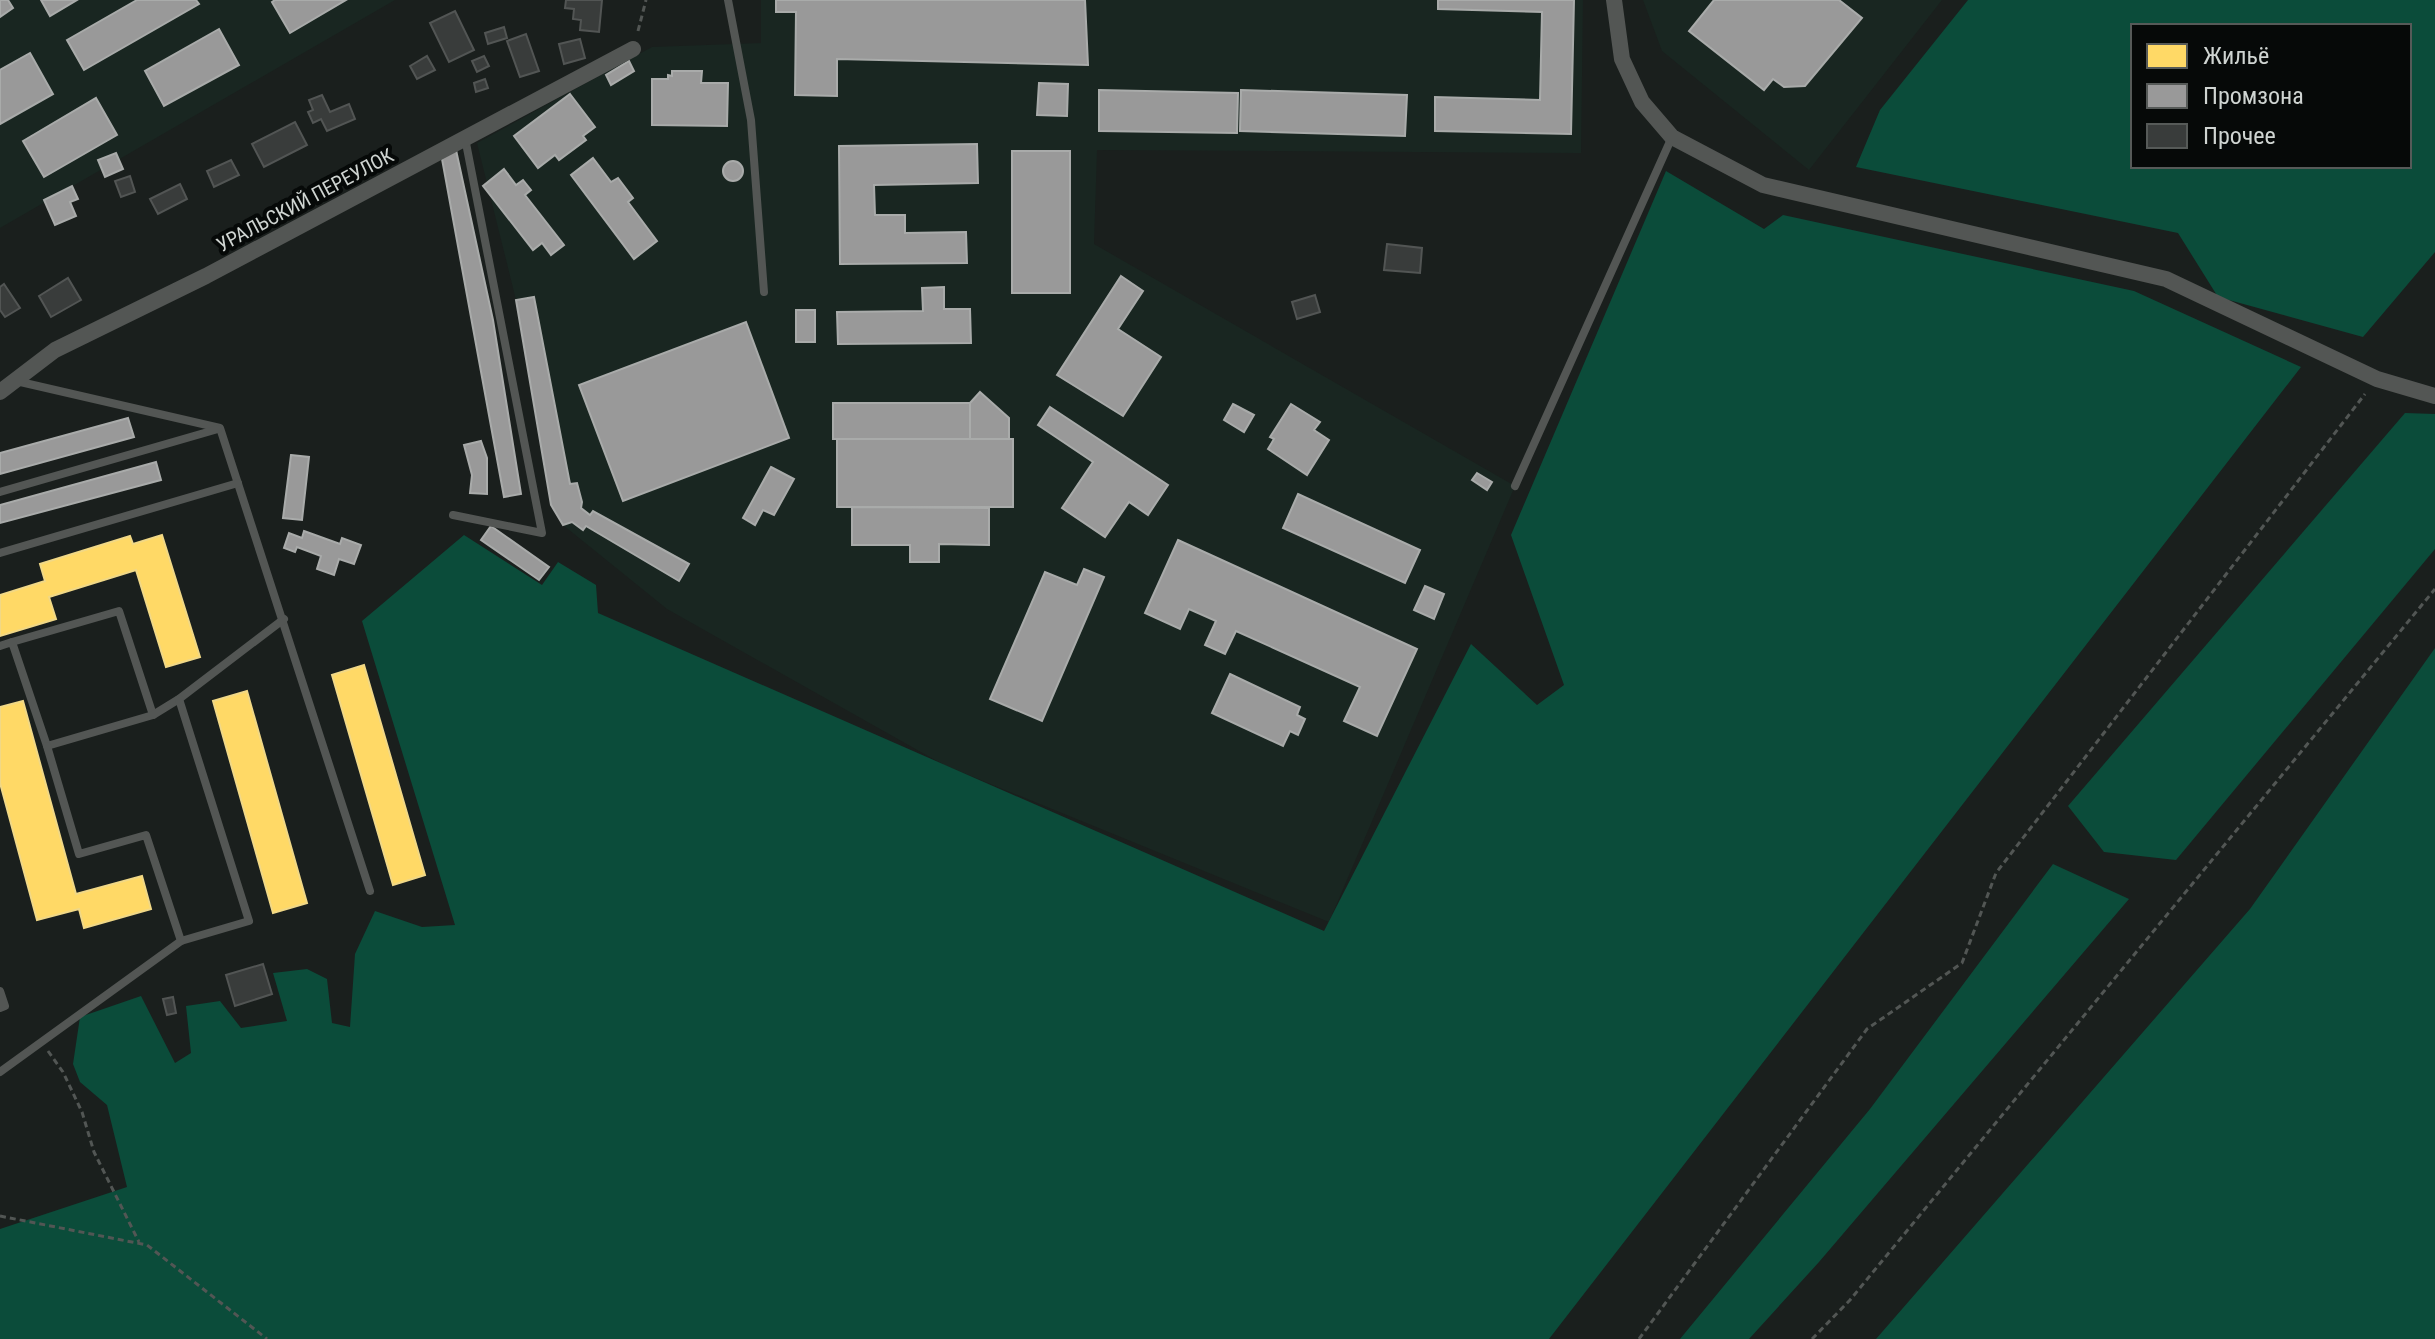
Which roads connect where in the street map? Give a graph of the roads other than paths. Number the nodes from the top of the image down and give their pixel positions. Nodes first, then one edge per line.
1 (728, 0) edge
2 (1614, 0) edge
3 (633, 49) road end
4 (465, 137) junction
5 (1672, 137) junction
6 (764, 292) dead end
7 (15, 381) junction
8 (0, 392) edge
9 (2435, 396) edge
10 (220, 428) junction
11 (238, 483) junction
12 (1515, 486) dead end
13 (0, 492) edge
14 (453, 515) dead end
15 (0, 553) edge
16 (284, 619) junction
17 (12, 642) junction
18 (0, 646) edge
19 (179, 699) junction
20 (153, 715) junction
21 (47, 746) junction
22 (370, 891) dead end
23 (181, 941) junction
24 (0, 991) edge
25 (0, 1008) edge
26 (0, 1072) edge

1 - 6 lane
2 - 5 street
3 - 4 street, УРАЛЬСКИЙ ПЕРЕУЛОК
4 - 7 street, УРАЛЬСКИЙ ПЕРЕУЛОК
4 - 14 lane
5 - 9 street
5 - 12 lane
7 - 8 street, УРАЛЬСКИЙ ПЕРЕУЛОК
7 - 10 lane
10 - 11 lane
10 - 13 lane
11 - 15 lane
11 - 16 lane
16 - 19 lane
16 - 22 lane
17 - 18 lane
17 - 20 lane
17 - 21 lane
19 - 20 lane
19 - 23 lane
20 - 21 lane
21 - 23 lane
23 - 26 lane
24 - 25 lane

